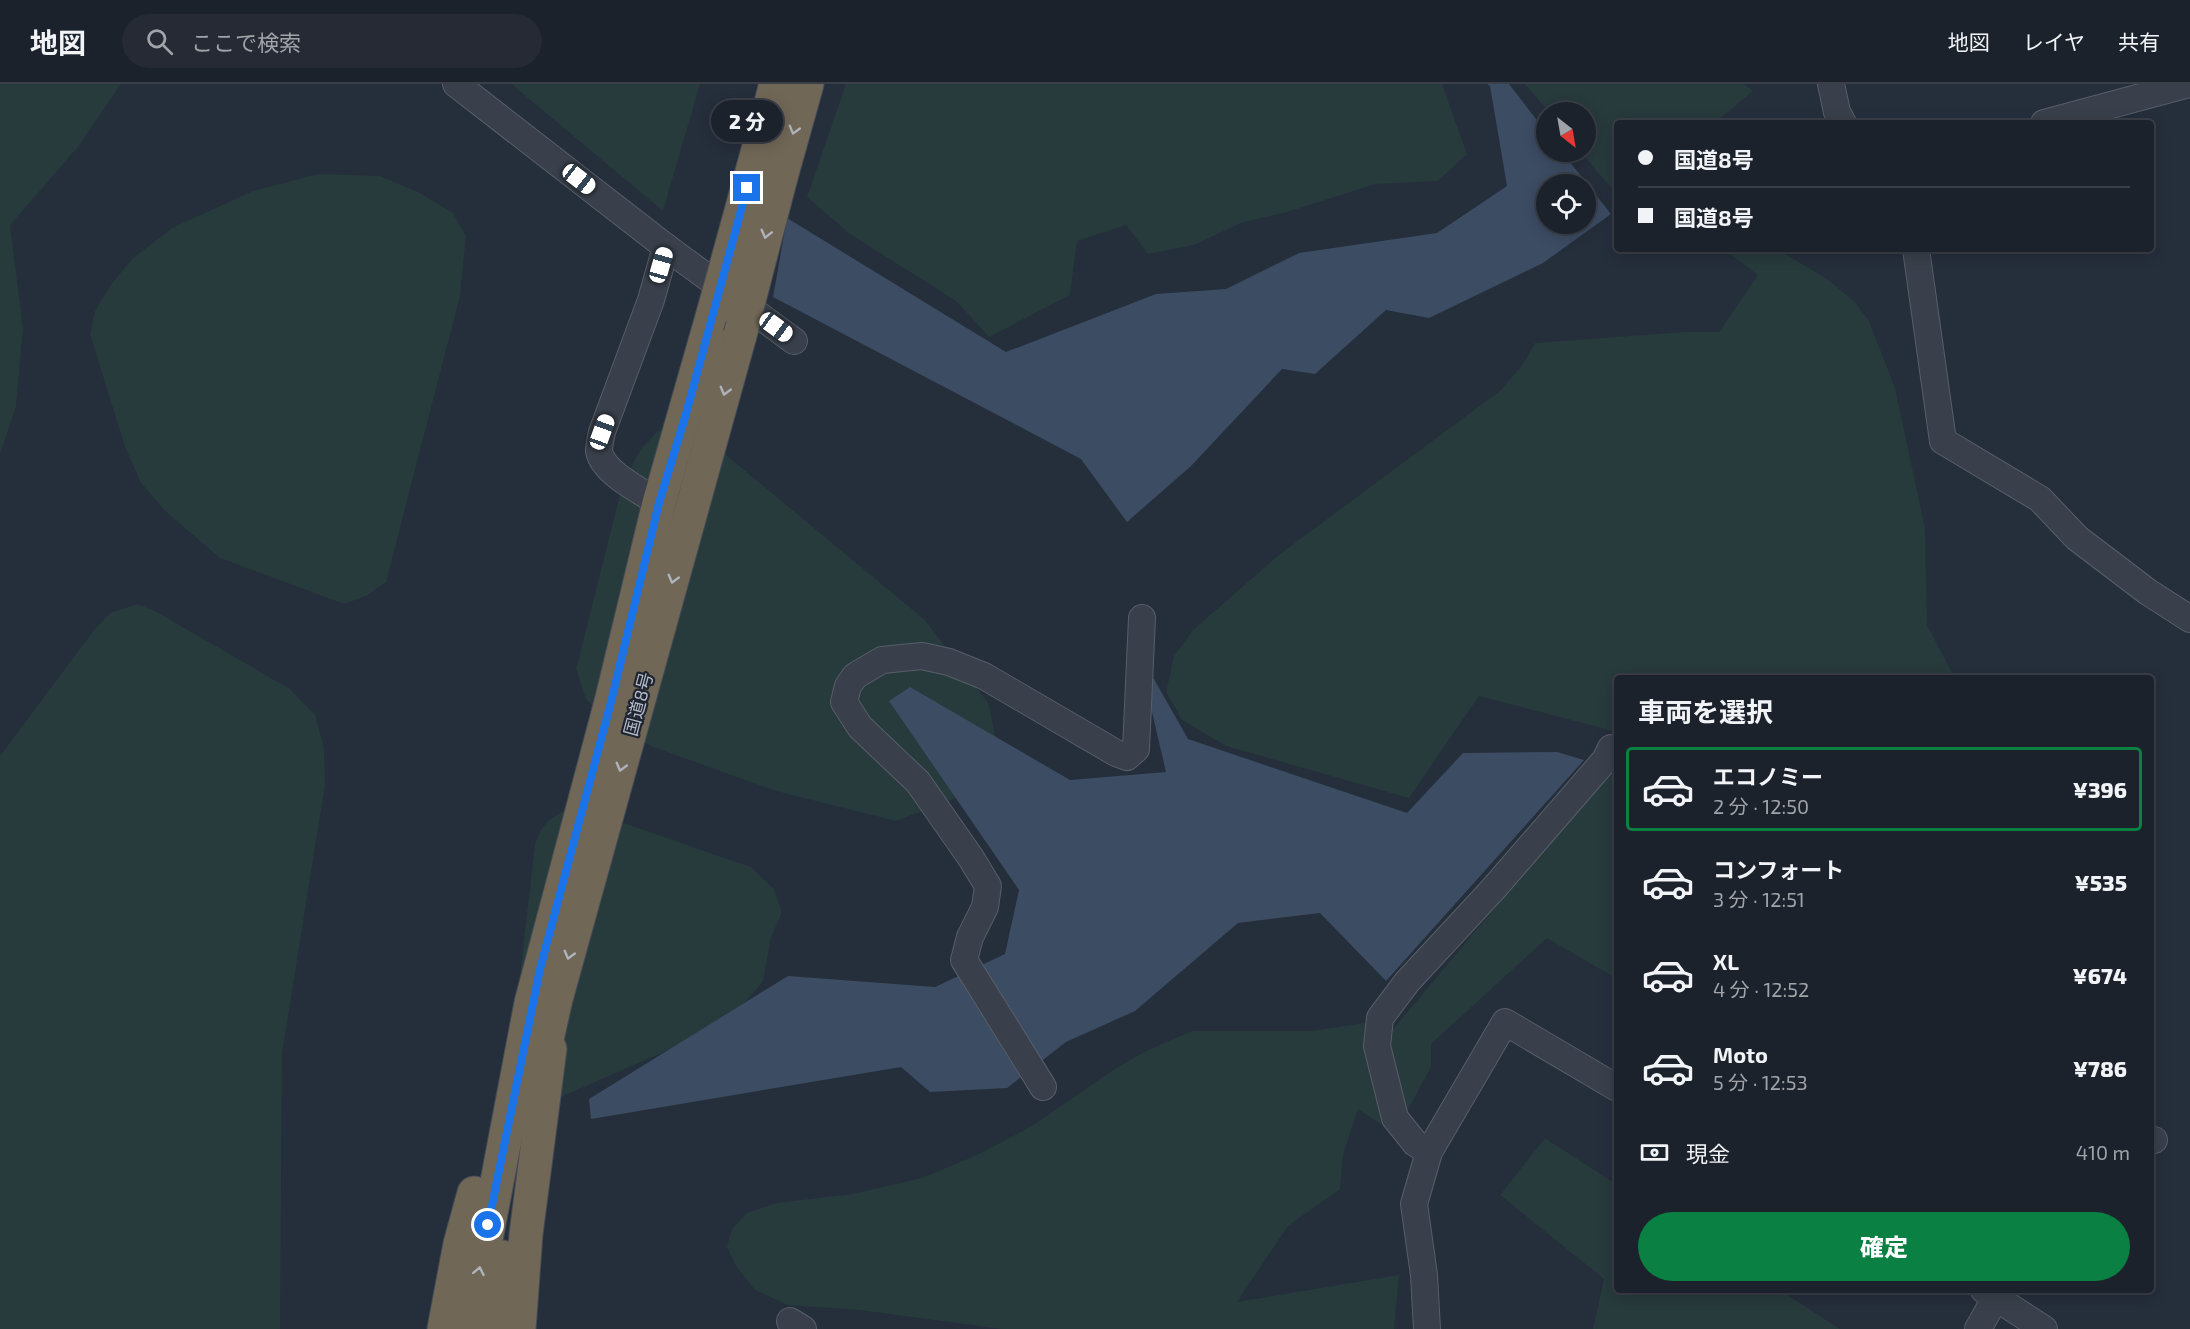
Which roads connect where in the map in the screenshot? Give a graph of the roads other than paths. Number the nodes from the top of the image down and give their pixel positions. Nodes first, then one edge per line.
1 (456, 84) edge
2 (776, 84) edge
3 (807, 84) edge
4 (1831, 84) edge
5 (2189, 84) edge
6 (1841, 120) edge
7 (2055, 120) edge
8 (767, 172) junction
9 (666, 247) junction
10 (1916, 252) edge
11 (794, 341) dead end
12 (659, 503) junction
13 (1142, 618) dead end
14 (2190, 619) edge
15 (1611, 748) dead end
16 (544, 1001) junction
17 (1040, 1081) dead end
18 (1614, 1086) edge
19 (1429, 1152) junction
20 (1993, 1293) edge
21 (1994, 1293) edge
22 (444, 1329) edge
23 (469, 1329) edge
24 (493, 1329) edge
25 (519, 1329) edge
26 (1427, 1329) edge
27 (1978, 1329) edge
28 (2044, 1329) edge

1 - 9 street
2 - 8 highway, 国道8号
3 -> 8 highway, 国道8号
4 - 6 street
5 - 7 street
8 - 12 highway, 国道8号, bridge
8 -> 16 highway, 国道8号, bridge
9 - 11 street
9 - 12 street
10 - 14 street
12 - 16 highway, 国道8号
13 - 17 street
15 - 19 street
16 - 22 highway
23 -> 16 highway, 国道8号
16 - 24 highway, 国道8号
16 - 25 highway
18 - 19 street
19 - 26 street
20 - 27 street
21 - 28 street

